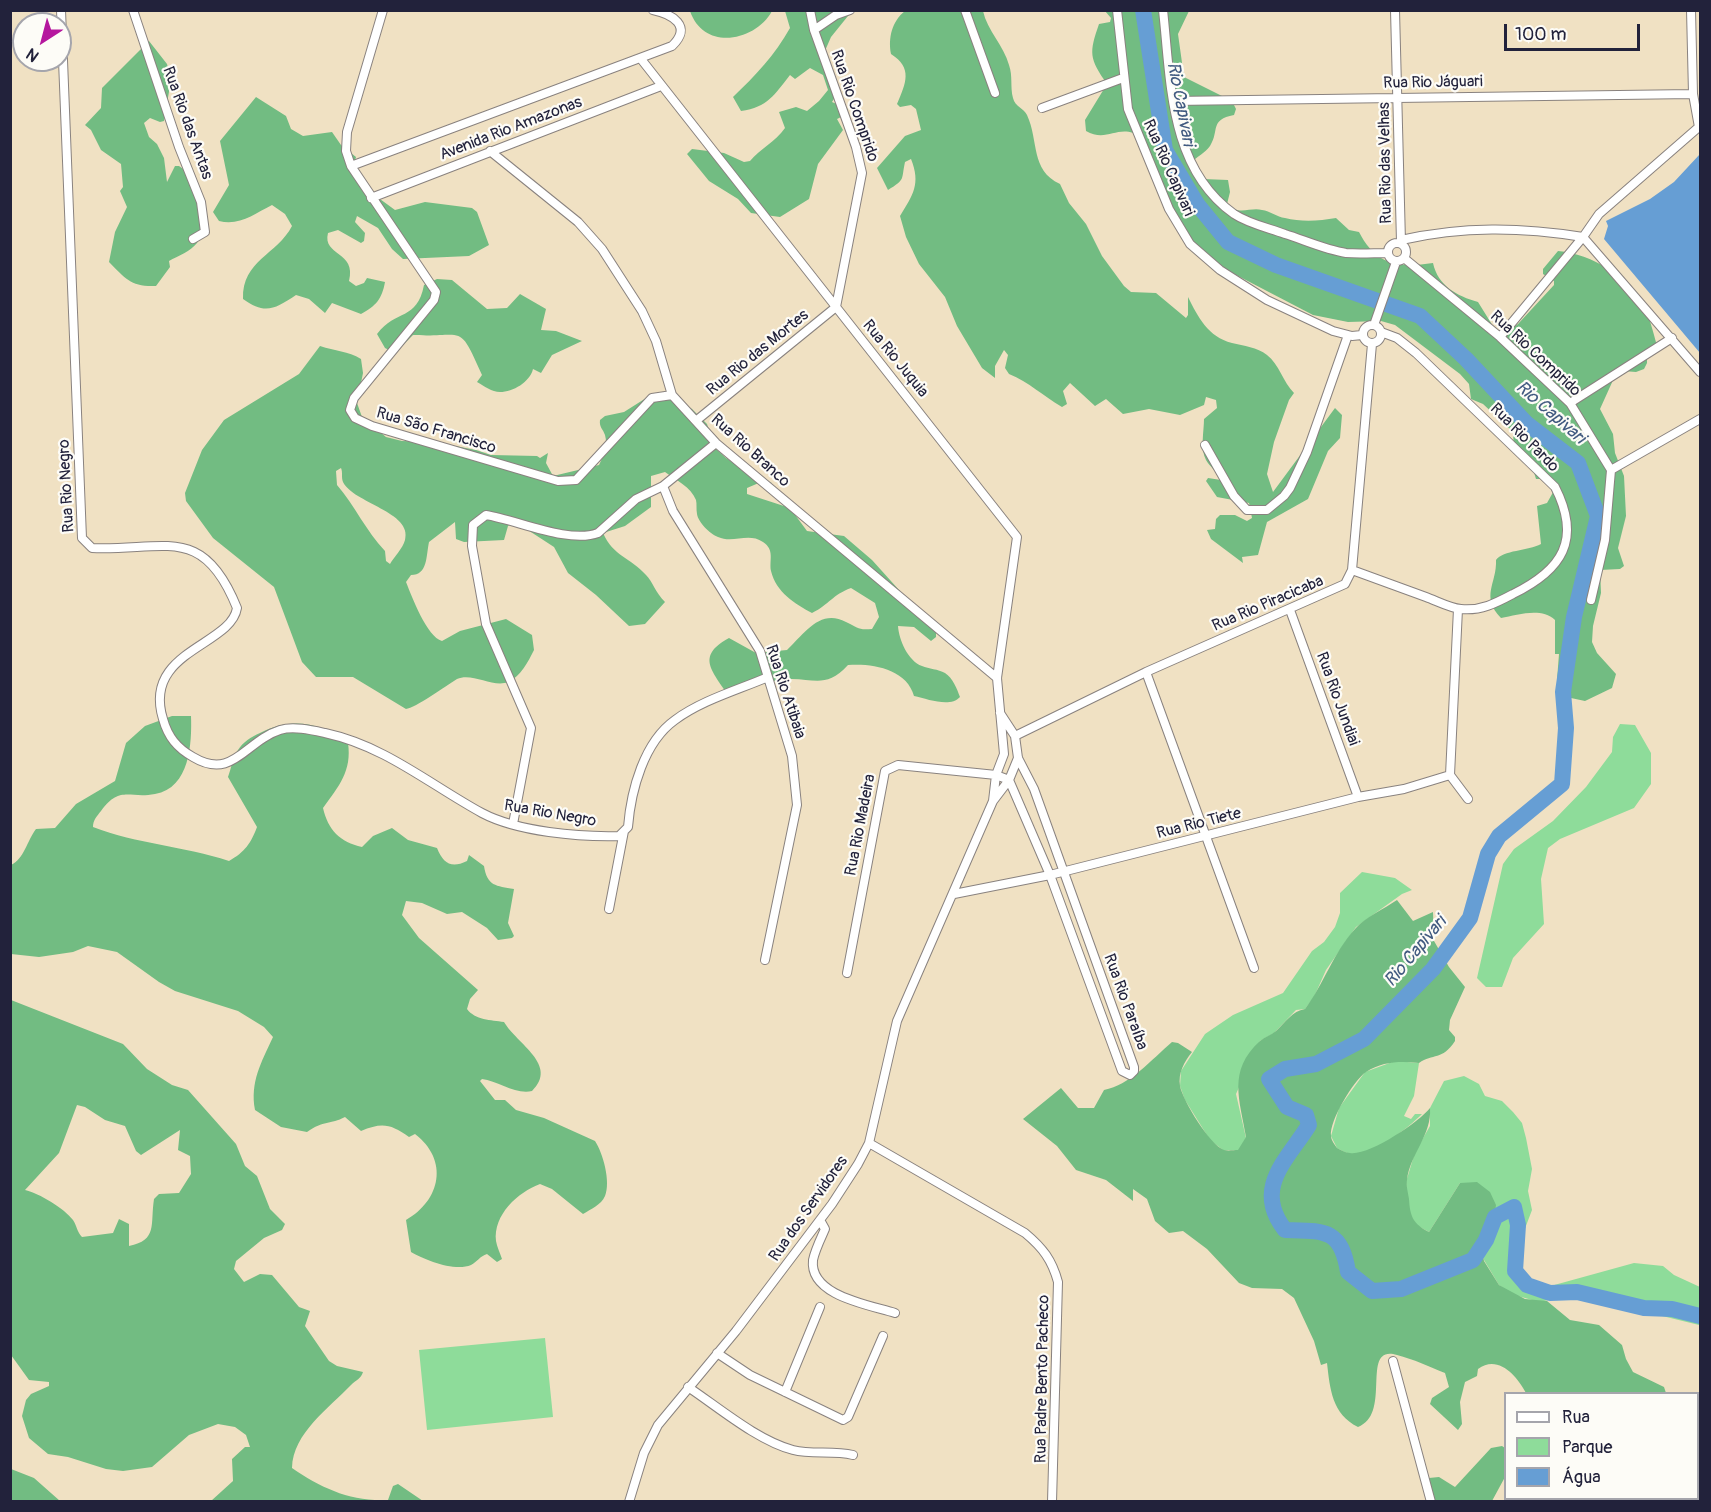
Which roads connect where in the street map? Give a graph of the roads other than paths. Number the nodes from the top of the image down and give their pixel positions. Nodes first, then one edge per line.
1 (61, 10) edge
2 (133, 10) edge
3 (383, 10) edge
4 (653, 10) edge
5 (810, 10) edge
6 (850, 10) edge
7 (965, 10) edge
8 (1117, 10) edge
9 (1163, 10) edge
10 (1395, 10) edge
11 (1691, 10) edge
12 (814, 30) junction
13 (642, 59) junction
14 (1123, 78) junction
15 (661, 86) junction
16 (995, 93) dead end
17 (1693, 94) junction
18 (1398, 97) junction
19 (1173, 101) junction
20 (1042, 108) dead end
21 (1700, 127) edge
22 (490, 151) junction
23 (351, 166) junction
24 (370, 198) junction
25 (1583, 237) junction
26 (193, 239) dead end
27 (1401, 242) junction
28 (1387, 253) junction
29 (1404, 258) junction
30 (1396, 262) junction
31 (836, 307) junction
32 (1374, 325) junction
33 (1381, 332) junction
34 (1348, 335) junction
35 (1362, 335) junction
36 (1500, 337) junction
37 (1672, 338) junction
38 (1371, 344) junction
39 (1701, 372) edge
40 (672, 395) junction
41 (1570, 403) junction
42 (1701, 419) edge
43 (697, 420) junction
44 (716, 443) junction
45 (1205, 445) dead end
46 (1611, 470) junction
47 (663, 486) junction
48 (1352, 570) junction
49 (1591, 600) dead end
50 (1458, 609) junction
51 (1290, 610) junction
52 (1146, 672) junction
53 (768, 677) junction
54 (997, 678) junction
55 (999, 712) junction
56 (1014, 736) junction
57 (1004, 754) junction
58 (1018, 758) junction
59 (996, 775) junction
60 (1450, 775) junction
61 (1009, 780) junction
62 (1358, 797) junction
63 (1468, 799) dead end
64 (993, 801) junction
65 (513, 824) junction
66 (624, 831) junction
67 (1208, 836) junction
68 (1062, 872) junction
69 (1050, 875) junction
70 (954, 894) junction
71 (609, 909) dead end
72 (765, 960) dead end
73 (1254, 968) dead end
74 (847, 973) dead end
75 (869, 1143) junction
76 (820, 1220) junction
77 (820, 1306) dead end
78 (895, 1313) dead end
79 (883, 1336) dead end
80 (717, 1353) junction
81 (1393, 1362) dead end
82 (688, 1387) junction
83 (785, 1392) junction
84 (853, 1455) dead end
85 (629, 1502) edge
86 (1052, 1502) edge
87 (1431, 1502) edge

1 - 65 street, Rua Rio Negro
2 - 26 street, Rua Rio das Antas
3 - 23 street
4 - 13 street, Avenida Rio Amazonas
5 - 12 street, Rua Rio Comprido
6 - 12 street
7 - 16 street
8 - 14 street, Rua Rio Capivari
9 - 19 street
10 - 18 street, Rua Rio das Velhas
11 - 17 street
12 - 31 street, Rua Rio Comprido
13 - 15 street, Rua Rio Juquia
13 - 23 street, Avenida Rio Amazonas
14 - 20 street
14 - 34 street, Rua Rio Capivari
15 - 22 street, Avenida Rio Amazonas
15 - 31 street, Rua Rio Juquia
17 - 18 street, Rua Rio Jáguari
17 - 21 street
18 - 19 street, Rua Rio Jáguari
18 - 27 street, Rua Rio das Velhas
19 - 28 street
21 - 25 street
22 - 24 street, Avenida Rio Amazonas
22 - 40 street, Rua Rio Branco
23 - 24 street, Rua São Francisco
24 - 40 street, Rua São Francisco
25 - 27 street
25 - 36 street
25 - 37 street
27 - 28 street
27 - 29 street
28 - 30 street
29 - 30 street
29 - 36 street, Rua Rio Comprido
30 - 32 street
31 - 43 street, Rua Rio das Mortes
31 - 54 street, Rua Rio Juquia
32 - 33 street
32 - 35 street
33 - 38 street
33 - 50 street, Rua Rio Pardo
34 - 35 street, Rua Rio Capivari
34 - 45 street
35 - 38 street
36 - 41 street, Rua Rio Comprido
37 - 39 street
37 - 41 street
38 - 48 street
40 - 43 street, Rua Rio Branco
41 - 46 street, Rua Rio Comprido
42 - 46 street
43 - 44 street, Rua Rio Branco
44 - 47 street
44 - 54 street, Rua Rio Branco
46 - 49 street
47 - 53 street, Rua Rio Atibaia
47 - 65 street
48 - 50 street, Rua Rio Pardo
48 - 51 street, Rua Rio Piracicaba
50 - 60 street
51 - 52 street, Rua Rio Piracicaba
51 - 62 street, Rua Rio Jundiai
52 - 56 street, Rua Rio Piracicaba
52 - 67 street
53 - 66 street
53 - 72 street, Rua Rio Atibaia
54 - 55 street, Rua Rio Juquia
55 - 56 street, Rua Rio Juquia
55 - 57 street, Rua Rio Juquia
56 - 58 street, Rua Rio Paraíba
57 - 58 street
57 - 59 street, Rua dos Servidores
58 - 61 street, Rua dos Servidores
58 - 68 street, Rua Rio Paraíba
59 - 61 street, Rua Rio Madeira
59 - 64 street, Rua dos Servidores
59 - 74 street, Rua Rio Madeira
60 - 62 street, Rua Rio Tiete
60 - 63 street
61 - 64 street, Rua dos Servidores
61 - 69 street, Rua Rio Paraíba
62 - 67 street, Rua Rio Tiete
64 - 70 street, Rua dos Servidores
65 - 66 street, Rua Rio Negro
66 - 71 street
67 - 68 street, Rua Rio Tiete
67 - 73 street
68 - 69 street, Rua Rio Tiete
68 - 69 street, Rua Rio Paraíba
69 - 70 street, Rua Rio Tiete
70 - 75 street, Rua dos Servidores
75 - 76 street, Rua dos Servidores
75 - 86 street, Rua Padre Bento Pacheco
76 - 78 street
76 - 80 street, Rua dos Servidores
77 - 83 street
79 - 83 street
80 - 82 street, Rua dos Servidores
80 - 83 street
81 - 87 street
82 - 84 street
82 - 85 street, Rua dos Servidores

